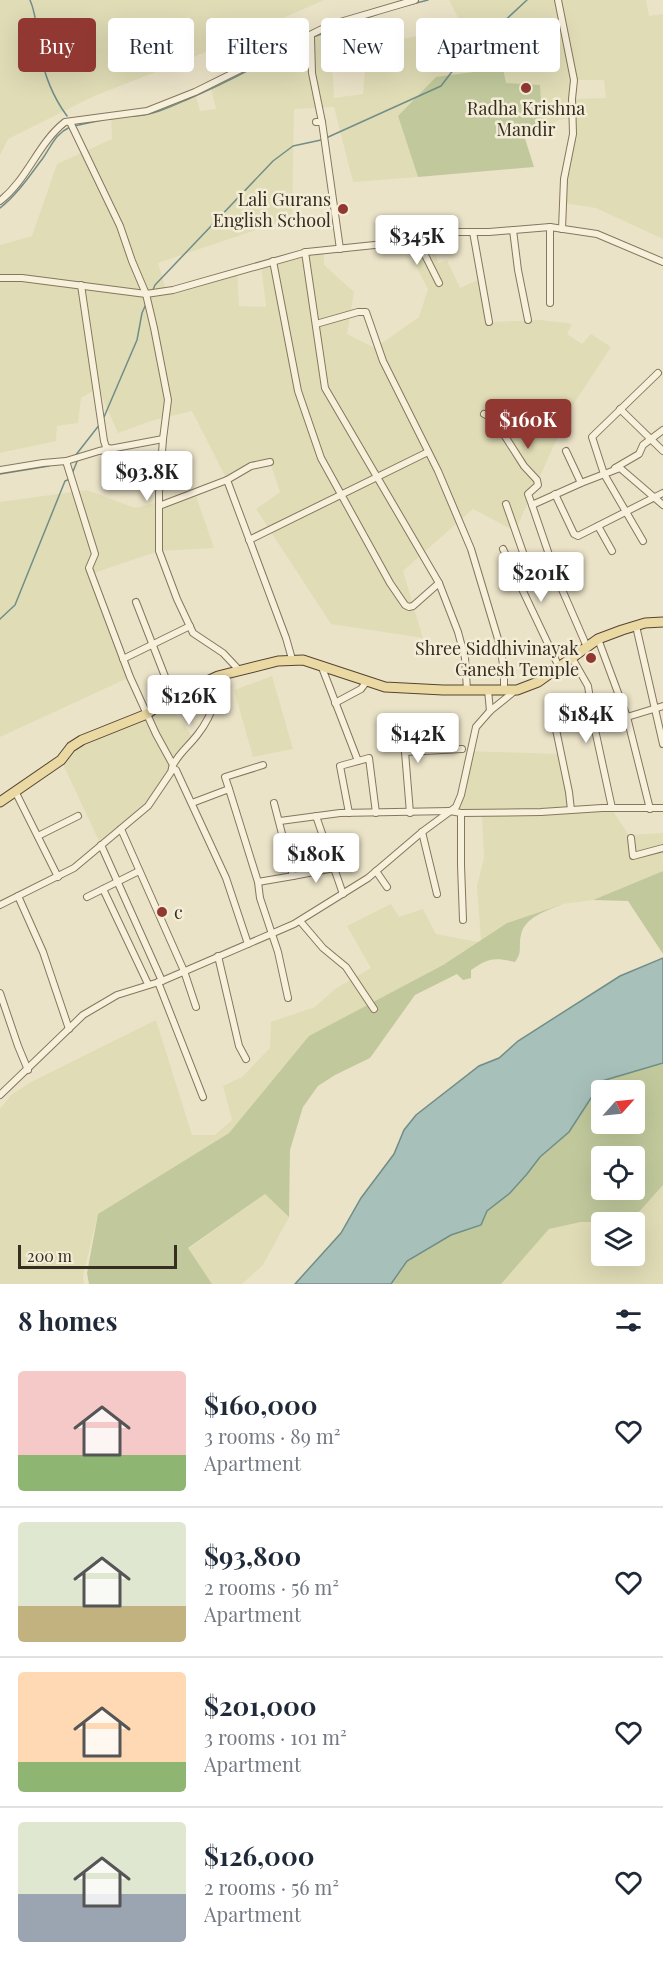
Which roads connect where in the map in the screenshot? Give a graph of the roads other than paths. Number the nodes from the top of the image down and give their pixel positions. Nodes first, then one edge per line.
1 (415, 0) edge
2 (558, 0) edge
3 (309, 36) joint
4 (236, 72) edge
5 (71, 124) dead end
6 (0, 201) edge
7 (550, 227) junction
8 (562, 229) junction
9 (513, 230) junction
10 (473, 231) junction
11 (417, 239) junction
12 (340, 249) junction
13 (305, 252) junction
14 (273, 261) junction
15 (663, 262) edge
16 (0, 278) edge
17 (439, 283) dead end
18 (81, 285) junction
19 (146, 294) junction
20 (550, 303) dead end
21 (528, 320) dead end
22 (489, 322) dead end
23 (316, 324) junction
24 (658, 372) dead end
25 (620, 409) junction
26 (484, 414) dead end
27 (663, 429) edge
28 (163, 439) junction
29 (651, 439) junction
30 (104, 443) junction
31 (111, 449) junction
32 (101, 451) junction
33 (566, 451) dead end
34 (663, 451) edge
35 (428, 452) junction
36 (66, 461) junction
37 (270, 462) dead end
38 (0, 470) edge
39 (611, 470) junction
40 (604, 474) junction
41 (377, 478) junction
42 (227, 480) junction
43 (581, 483) junction
44 (663, 493) edge
45 (555, 494) junction
46 (343, 495) junction
47 (655, 496) junction
48 (506, 504) dead end
49 (532, 505) junction
50 (663, 505) edge
51 (159, 506) junction
52 (625, 513) junction
53 (598, 526) junction
54 (249, 540) junction
55 (643, 541) dead end
56 (503, 549) dead end
57 (612, 551) dead end
58 (512, 570) junction
59 (439, 583) junction
60 (136, 602) dead end
61 (663, 622) edge
62 (190, 626) junction
63 (636, 626) junction
64 (598, 639) junction
65 (151, 644) junction
66 (587, 647) junction
67 (572, 658) junction
68 (123, 659) junction
69 (292, 659) junction
70 (320, 664) junction
71 (559, 667) junction
72 (241, 672) junction
73 (367, 681) junction
74 (206, 682) junction
75 (467, 690) junction
76 (488, 690) junction
77 (504, 690) junction
78 (517, 690) junction
79 (173, 697) junction
80 (336, 703) junction
81 (660, 707) edge
82 (490, 711) junction
83 (147, 714) junction
84 (553, 716) dead end
85 (627, 717) junction
86 (400, 722) dead end
87 (594, 725) junction
88 (663, 744) edge
89 (462, 749) dead end
90 (405, 752) junction
91 (358, 761) junction
92 (263, 765) dead end
93 (172, 767) junction
94 (229, 789) junction
95 (15, 793) junction
96 (0, 802) edge
97 (274, 802) dead end
98 (192, 803) junction
99 (612, 808) junction
100 (663, 808) edge
101 (650, 809) junction
102 (571, 810) junction
103 (450, 811) junction
104 (349, 813) junction
105 (376, 813) junction
106 (410, 813) junction
107 (461, 813) junction
108 (78, 816) dead end
109 (316, 816) junction
110 (280, 821) junction
111 (121, 829) junction
112 (422, 832) junction
113 (38, 837) junction
114 (631, 838) dead end
115 (101, 845) junction
116 (663, 848) edge
117 (334, 868) junction
118 (139, 870) junction
119 (376, 871) junction
120 (293, 876) junction
121 (58, 877) junction
122 (117, 882) junction
123 (258, 882) junction
124 (387, 887) dead end
125 (104, 889) junction
126 (343, 894) junction
127 (437, 894) dead end
128 (18, 896) junction
129 (87, 897) dead end
130 (0, 905) edge
131 (463, 920) dead end
132 (300, 921) junction
133 (272, 934) junction
134 (248, 944) junction
135 (219, 956) junction
136 (184, 971) junction
137 (160, 981) junction
138 (148, 984) junction
139 (0, 993) edge
140 (288, 998) dead end
141 (196, 1007) dead end
142 (374, 1009) dead end
143 (69, 1029) junction
144 (246, 1059) dead end
145 (28, 1070) junction
146 (0, 1095) edge
147 (203, 1097) dead end

1 - 3 street
2 - 8 street
3 - 12 street
4 - 6 street
5 - 19 street
7 - 8 street
7 - 9 street
7 - 20 street
8 - 15 street
9 - 10 street
9 - 21 street
10 - 11 street
10 - 22 street
11 - 12 street
11 - 17 street
12 - 13 street
13 - 14 street
13 - 23 street
14 - 19 street
14 - 46 street
16 - 18 street
18 - 19 street
18 - 30 street
19 - 28 street
23 - 35 street
23 - 41 street
24 - 25 street
25 - 29 street
25 - 40 street
26 - 49 street
27 - 29 street
28 - 31 street
28 - 51 street
29 - 34 street
29 - 39 street
30 - 31 street
30 - 32 street
31 - 32 street
32 - 36 street
33 - 43 street
35 - 41 street
35 - 77 street
36 - 38 street
36 - 68 street
37 - 42 street
39 - 40 street
39 - 47 street
40 - 43 street
40 - 52 street
41 - 46 street
41 - 59 street
42 - 51 street
42 - 54 street
43 - 45 street
44 - 47 street
45 - 49 street
45 - 53 street
46 - 54 street
46 - 59 street
47 - 50 street
47 - 52 street
48 - 58 street
49 - 66 street
51 - 62 street
52 - 53 street
52 - 55 street
53 - 57 street
54 - 69 street
56 - 58 street
58 - 71 street
59 - 75 street
60 - 65 street
61 - 63 main road
62 - 65 street
62 - 72 street
63 - 64 main road
63 - 81 street
64 - 66 main road
64 - 85 street
65 - 68 street
65 - 79 street
66 - 67 main road
67 - 71 main road
67 - 87 street
68 - 83 street
69 - 70 main road
69 - 72 main road
70 - 73 main road
70 - 80 street
71 - 78 main road
72 - 74 main road
73 - 75 main road
73 - 80 street
74 - 79 main road
74 - 93 street
75 - 76 main road
76 - 77 main road
76 - 82 street
77 - 78 main road
78 - 82 street
79 - 83 main road
80 - 91 street
81 - 85 street
81 - 88 street
82 - 103 street
83 - 93 street
83 - 95 main road
84 - 102 street
85 - 87 street
85 - 101 street
86 - 90 street
87 - 99 street
89 - 90 street
90 - 106 street
91 - 104 street
91 - 105 street
92 - 94 street
93 - 98 street
93 - 111 street
94 - 98 street
94 - 123 street
95 - 96 main road
95 - 113 street
97 - 110 street
98 - 134 street
99 - 101 street
99 - 102 street
100 - 101 street
102 - 107 street
103 - 106 street
103 - 107 street
103 - 112 street
104 - 105 street
104 - 109 street
105 - 106 street
107 - 131 street
108 - 113 street
109 - 110 street
109 - 117 street
110 - 120 street
111 - 115 street
111 - 118 street
112 - 119 street
112 - 127 street
113 - 121 street
114 - 116 street
115 - 121 street
115 - 122 street
117 - 120 street
117 - 126 street
118 - 122 street
118 - 136 street
119 - 124 street
119 - 126 street
120 - 123 street
121 - 128 street
122 - 125 street
122 - 137 street
123 - 133 street
125 - 129 street
125 - 138 street
126 - 132 street
128 - 130 street
128 - 143 street
132 - 133 street
132 - 142 street
133 - 134 street
133 - 140 street
134 - 135 street
135 - 136 street
135 - 144 street
136 - 137 street
136 - 141 street
137 - 138 street
137 - 147 street
138 - 143 street
139 - 145 street
143 - 145 street
145 - 146 street

